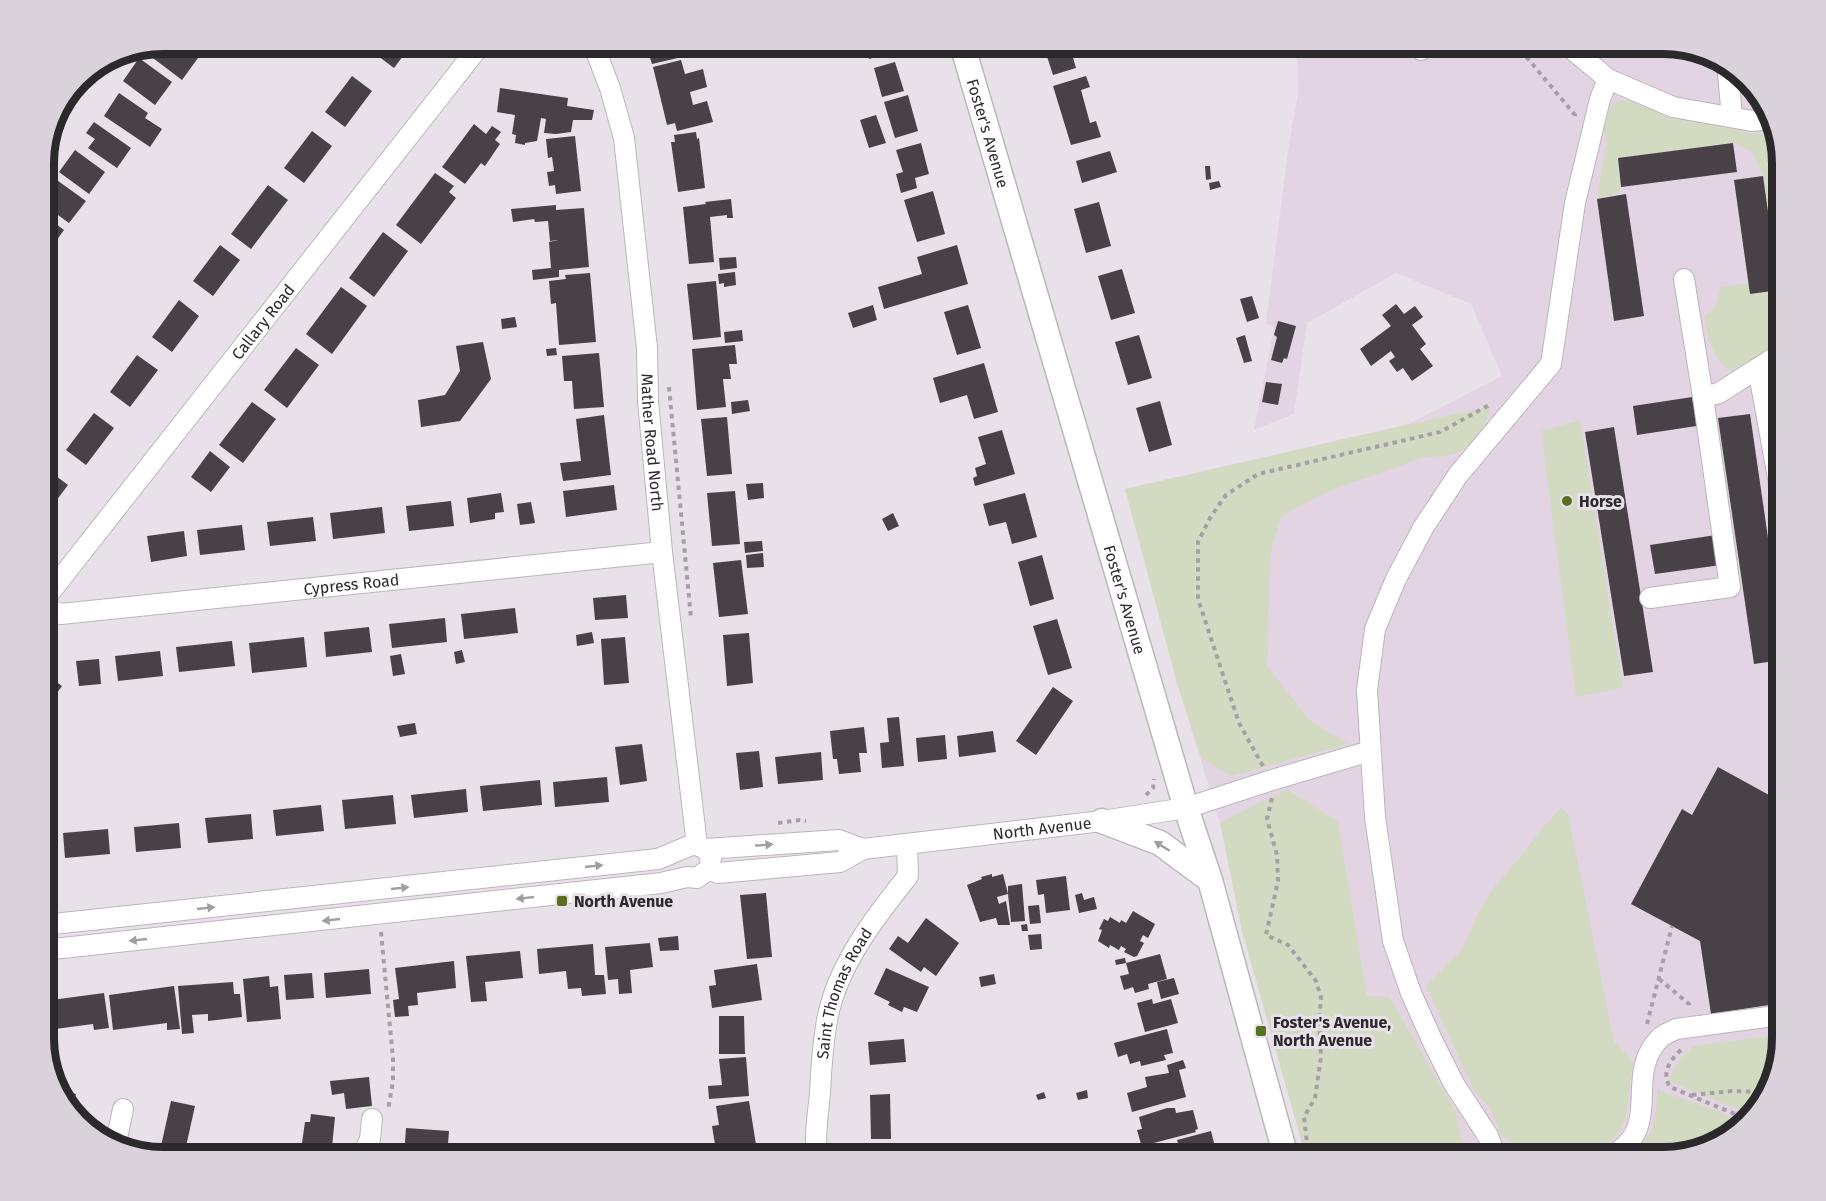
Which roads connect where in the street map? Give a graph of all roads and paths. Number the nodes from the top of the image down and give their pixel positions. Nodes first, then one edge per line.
1 (473, 54) edge
2 (597, 54) edge
3 (965, 54) edge
4 (1524, 54) edge
5 (1578, 54) edge
6 (1730, 77) edge
7 (1608, 79) junction
8 (1739, 118) junction
9 (1764, 121) edge
10 (1573, 126) dead end
11 (1684, 279) dead end
12 (1772, 359) edge
13 (1758, 368) junction
14 (1703, 396) junction
15 (1496, 401) dead end
16 (1772, 436) edge
17 (662, 552) junction
18 (54, 587) edge
19 (1650, 598) dead end
20 (54, 612) edge
21 (1370, 751) junction
22 (1154, 776) dead end
23 (1269, 781) junction
24 (1146, 796) dead end
25 (1186, 808) junction
26 (1102, 821) junction
27 (810, 822) dead end
28 (769, 824) dead end
29 (907, 845) junction
30 (694, 848) junction
31 (863, 849) junction
32 (709, 870) junction
33 (687, 878) junction
34 (1210, 880) junction
35 (54, 924) edge
36 (381, 935) dead end
37 (54, 950) edge
38 (1772, 1015) edge
39 (1686, 1046) dead end
40 (1758, 1092) edge
41 (1689, 1095) junction
42 (123, 1109) dead end
43 (1739, 1116) edge
44 (379, 1119) joint
45 (117, 1137) edge
46 (367, 1147) edge
47 (817, 1147) edge
48 (1283, 1147) edge
49 (1309, 1147) edge
50 (1492, 1147) edge
51 (1625, 1147) edge

1 - 18 street, Callary Road
2 - 17 street, Mather Road North
3 - 25 main road, Foster's Avenue
4 - 10 path
5 - 7 street
6 - 8 street
7 - 8 street
7 - 21 street
8 - 9 street
11 - 14 street
12 - 13 street
13 - 14 street
13 - 16 street
14 - 19 street
15 - 23 path
17 - 20 street, Cypress Road
17 - 30 street, Mather Road North
21 - 23 street, North Avenue
21 - 50 street
22 - 24 path
23 - 25 street, North Avenue
23 - 49 path
25 - 26 street, North Avenue
25 - 34 main road, Foster's Avenue
26 - 29 street, North Avenue
34 -> 26 main road
27 - 28 path
29 - 31 street, North Avenue
29 - 47 street, Saint Thomas Road
30 -> 31 street, North Avenue
30 - 32 street
30 - 33 street
35 -> 30 street, North Avenue
31 - 32 street, North Avenue
32 - 33 street, North Avenue
33 -> 37 street, North Avenue
34 - 48 main road, Foster's Avenue
36 - 44 path
38 - 51 street
39 - 41 path
40 - 41 path
41 - 43 path
42 - 45 street
44 - 46 street

